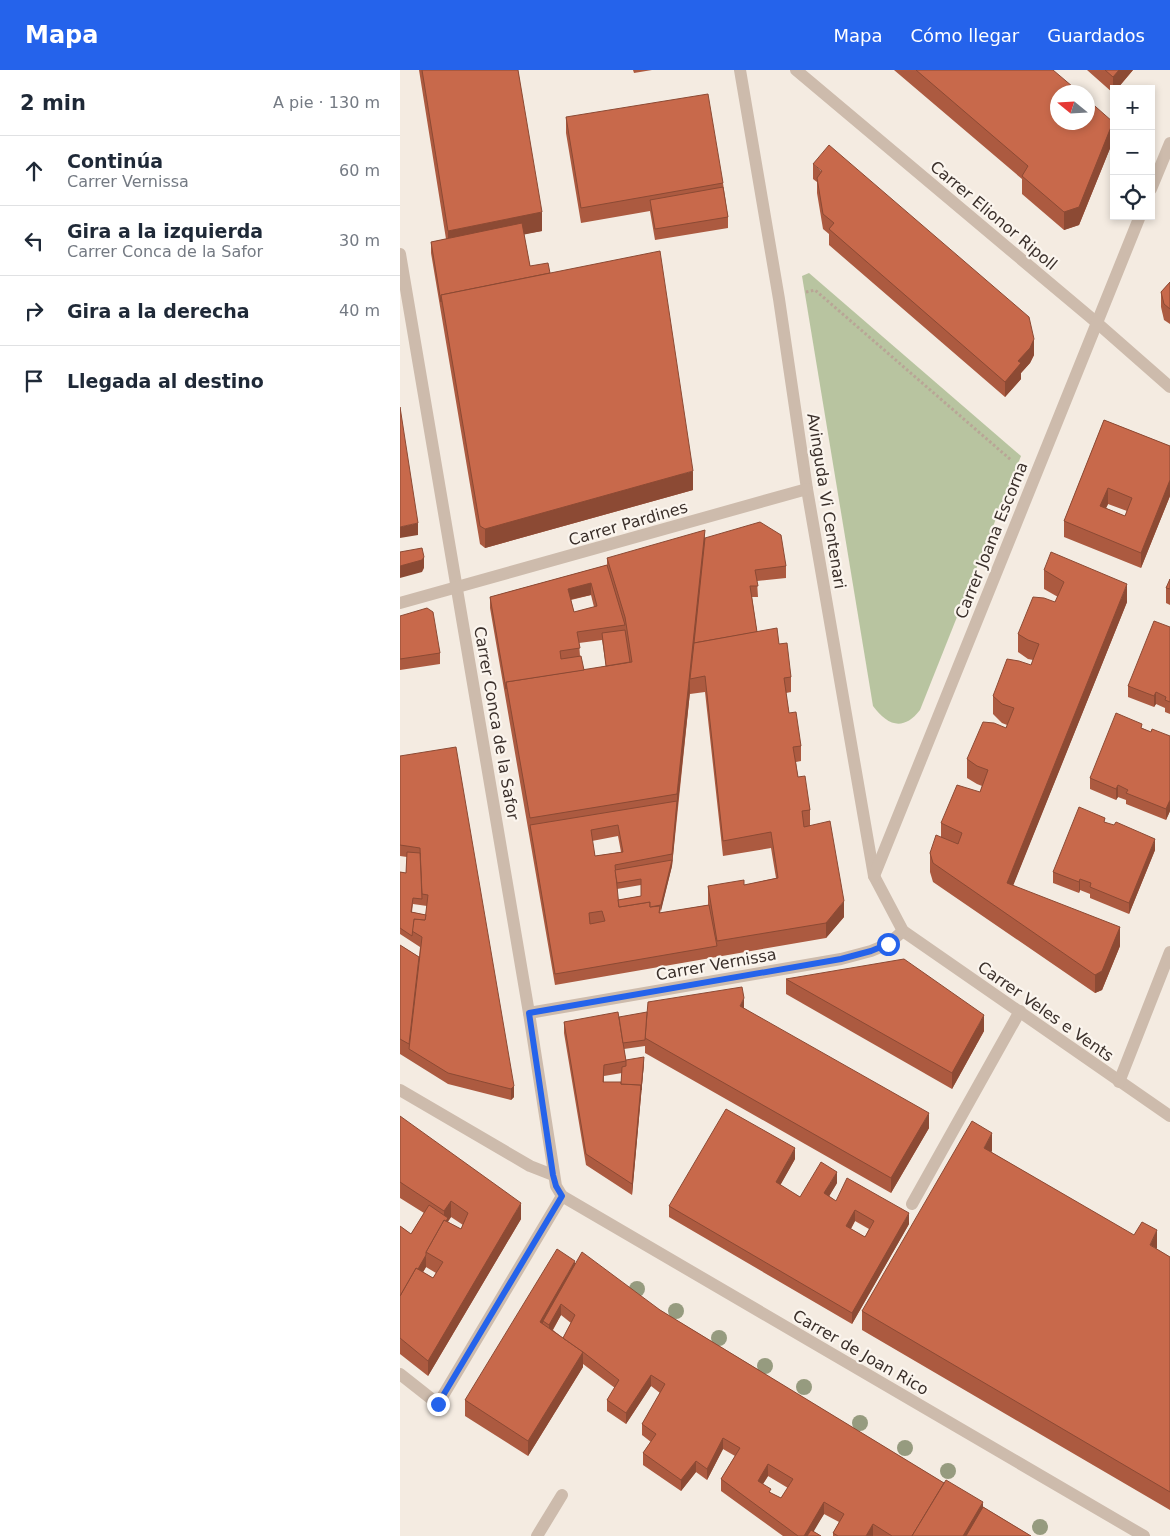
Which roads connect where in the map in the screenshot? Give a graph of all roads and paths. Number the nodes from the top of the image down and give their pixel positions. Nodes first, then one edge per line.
1 (740, 70) edge
2 (796, 70) edge
3 (1170, 143) edge
4 (1155, 179) edge
5 (1138, 220) edge
6 (400, 254) edge
7 (779, 299) junction
8 (1096, 322) junction
9 (1170, 387) edge
10 (1033, 480) junction
11 (807, 489) junction
12 (457, 587) junction
13 (400, 604) edge
14 (874, 876) junction
15 (903, 931) junction
16 (1170, 952) edge
17 (1020, 1012) junction
18 (529, 1013) junction
19 (1119, 1082) junction
20 (400, 1090) edge
21 (1170, 1116) edge
22 (553, 1175) junction
23 (562, 1196) junction
24 (912, 1204) dead end
25 (400, 1374) edge
26 (562, 1495) dead end
27 (537, 1536) edge
28 (1144, 1536) edge

1 - 7 street, Avinguda Vi Centenari
2 - 8 street, Carrer Elionor Ripoll
3 - 4 street
5 - 8 street, Carrer Joana Escorna
6 - 12 street, Carrer Conca de la Safor
7 - 10 path
7 - 11 street, Avinguda Vi Centenari
8 - 9 street, Carrer Elionor Ripoll
8 - 10 street, Carrer Joana Escorna
10 - 14 street, Carrer Joana Escorna
11 - 12 street, Carrer Pardines
11 - 14 street, Avinguda Vi Centenari
12 - 13 street, Carrer Pardines
12 - 18 street, Carrer Conca de la Safor
14 - 15 street, Avinguda Vi Centenari
15 - 17 street, Carrer Veles e Vents
15 - 18 street, Carrer Vernissa
16 - 19 street
17 - 19 street, Carrer Veles e Vents
17 - 24 street
18 - 22 street, Carrer Conca de la Safor
19 - 21 street, Carrer Veles e Vents
20 - 22 street
22 - 23 street, Carrer Conca de la Safor
23 - 25 street
23 - 28 street, Carrer de Joan Rico
26 - 27 street

